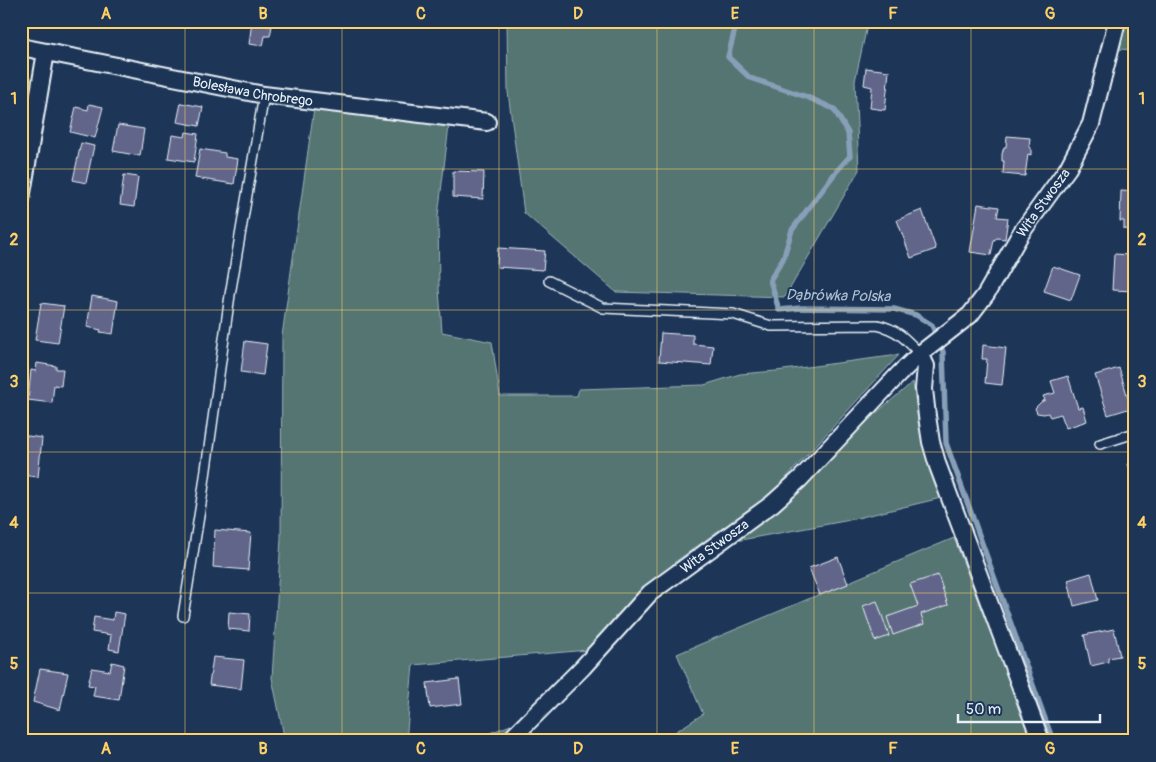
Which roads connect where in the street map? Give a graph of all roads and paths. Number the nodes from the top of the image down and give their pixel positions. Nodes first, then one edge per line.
1 (1117, 21) edge
2 (21, 47) edge
3 (46, 52) junction
4 (264, 95) junction
5 (487, 122) dead end
6 (21, 198) edge
7 (549, 281) dead end
8 (926, 350) junction
9 (1135, 433) edge
10 (1100, 444) dead end
11 (183, 616) dead end
12 (509, 741) edge
13 (1041, 741) edge

1 - 8 street, Wita Stwosza
2 - 3 street, Bolesława Chrobrego
3 - 4 street, Bolesława Chrobrego
3 - 6 street
4 - 5 street, Bolesława Chrobrego
4 - 11 lane
7 - 8 lane
8 - 12 street, Wita Stwosza
8 - 13 street
9 - 10 lane

